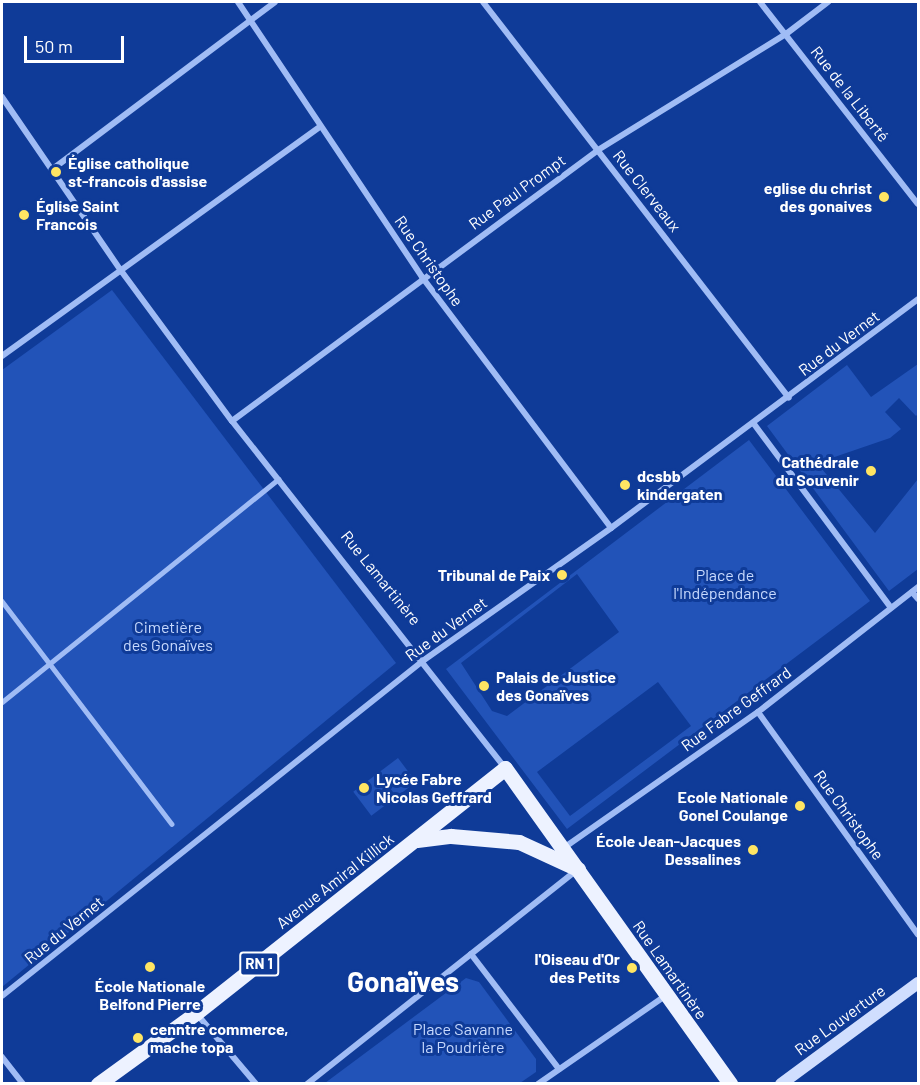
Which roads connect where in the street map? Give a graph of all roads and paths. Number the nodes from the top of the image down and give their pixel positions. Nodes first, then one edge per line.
1 (238, 2) edge
2 (275, 2) edge
3 (483, 2) edge
4 (760, 2) edge
5 (828, 2) edge
6 (250, 20) junction
7 (786, 34) junction
8 (2, 97) edge
9 (320, 127) junction
10 (598, 150) junction
11 (54, 168) junction
12 (918, 204) edge
13 (122, 272) junction
14 (422, 277) junction
15 (918, 299) edge
16 (2, 356) edge
17 (789, 398) junction
18 (232, 421) junction
19 (754, 424) junction
20 (278, 479) junction
21 (611, 528) junction
22 (915, 590) edge
23 (918, 599) edge
24 (2, 601) edge
25 (891, 608) junction
26 (424, 660) junction
27 (50, 663) junction
28 (2, 702) edge
29 (758, 712) junction
30 (505, 768) junction
31 (172, 824) dead end
32 (417, 840) junction
33 (565, 847) junction
34 (578, 869) junction
35 (918, 935) edge
36 (471, 954) junction
37 (918, 983) edge
38 (2, 996) edge
39 (665, 996) junction
40 (196, 1013) junction
41 (2, 1057) edge
42 (559, 1069) junction
43 (24, 1083) edge
44 (98, 1083) edge
45 (256, 1083) edge
46 (307, 1083) edge
47 (538, 1083) edge
48 (730, 1083) edge
49 (782, 1083) edge

1 - 6 street, Rue Christophe
2 - 6 street
3 - 10 street, Rue Clerveaux
4 - 7 street, Rue de la Liberté
5 - 7 street, Rue Paul Prompt
6 - 9 street, Rue Christophe
6 - 11 street
7 - 10 street, Rue Paul Prompt
7 - 12 street, Rue de la Liberté
8 - 11 street, Rue Lamartinère
9 - 13 street
9 - 14 street, Rue Christophe
10 - 14 street, Rue Paul Prompt
10 - 17 street, Rue Clerveaux
11 - 13 street, Rue Lamartinère
13 - 16 street
13 - 18 street, Rue Lamartinère
14 - 18 street, Rue Paul Prompt
14 - 21 street, Rue Christophe
15 - 17 street, Rue du Vernet
17 - 19 street, Rue du Vernet
18 - 20 street, Rue Lamartinère
19 - 21 street, Rue du Vernet
19 - 25 street
20 - 26 street, Rue Lamartinère
20 - 27 lane
21 - 26 street, Rue du Vernet
22 - 23 street
22 - 25 street, Rue Fabre Geffrard
24 - 27 lane
25 - 29 street, Rue Fabre Geffrard
26 - 30 street, Rue Lamartinère
26 - 38 street, Rue du Vernet
27 - 28 lane
27 - 31 lane
29 - 33 street, Rue Fabre Geffrard
29 - 35 street, Rue Christophe
30 - 32 main road, Avenue Amiral Killick / RN 1
30 - 33 main road, Rue Lamartinère
32 - 34 main road
32 - 40 main road, Avenue Amiral Killick / RN 1
33 - 34 main road, Rue Lamartinère
34 - 36 street
34 - 39 main road, Rue Lamartinère
36 - 42 street
36 - 46 street
37 - 49 street, Rue Louverture
39 - 42 street
39 - 48 main road, Rue Lamartinère
40 - 44 main road, Avenue Amiral Killick / RN 1
40 - 45 street
41 - 43 street
42 - 47 street

